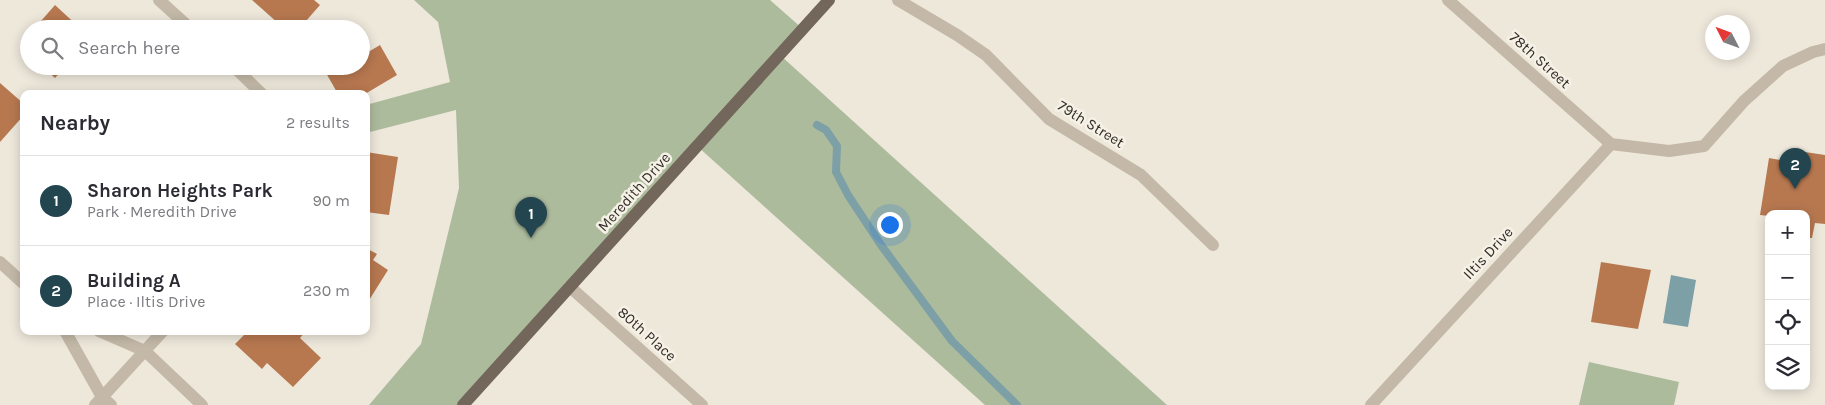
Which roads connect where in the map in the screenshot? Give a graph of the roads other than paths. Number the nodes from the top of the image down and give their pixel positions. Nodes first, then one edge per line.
1 (159, 0) edge
2 (829, 0) edge
3 (898, 0) edge
4 (1448, 0) edge
5 (181, 20) edge
6 (1825, 49) edge
7 (242, 75) edge
8 (258, 90) edge
9 (1610, 144) junction
10 (1213, 245) dead end
11 (0, 262) edge
12 (20, 280) edge
13 (570, 287) junction
14 (67, 335) edge
15 (108, 335) edge
16 (159, 335) edge
17 (145, 351) junction
18 (102, 402) edge
19 (202, 405) edge
20 (463, 405) edge
21 (702, 405) edge
22 (1371, 405) edge

1 - 5 street
2 - 13 main road, Meredith Drive
3 - 10 street, 79th Street
4 - 9 street, 78th Street
6 - 9 street
7 - 8 street
9 - 22 street, Iltis Drive
11 - 12 street
13 - 20 main road, Meredith Drive
13 - 21 street, 80th Place
14 - 18 street
15 - 17 street
16 - 17 street
17 - 18 street
17 - 19 street

